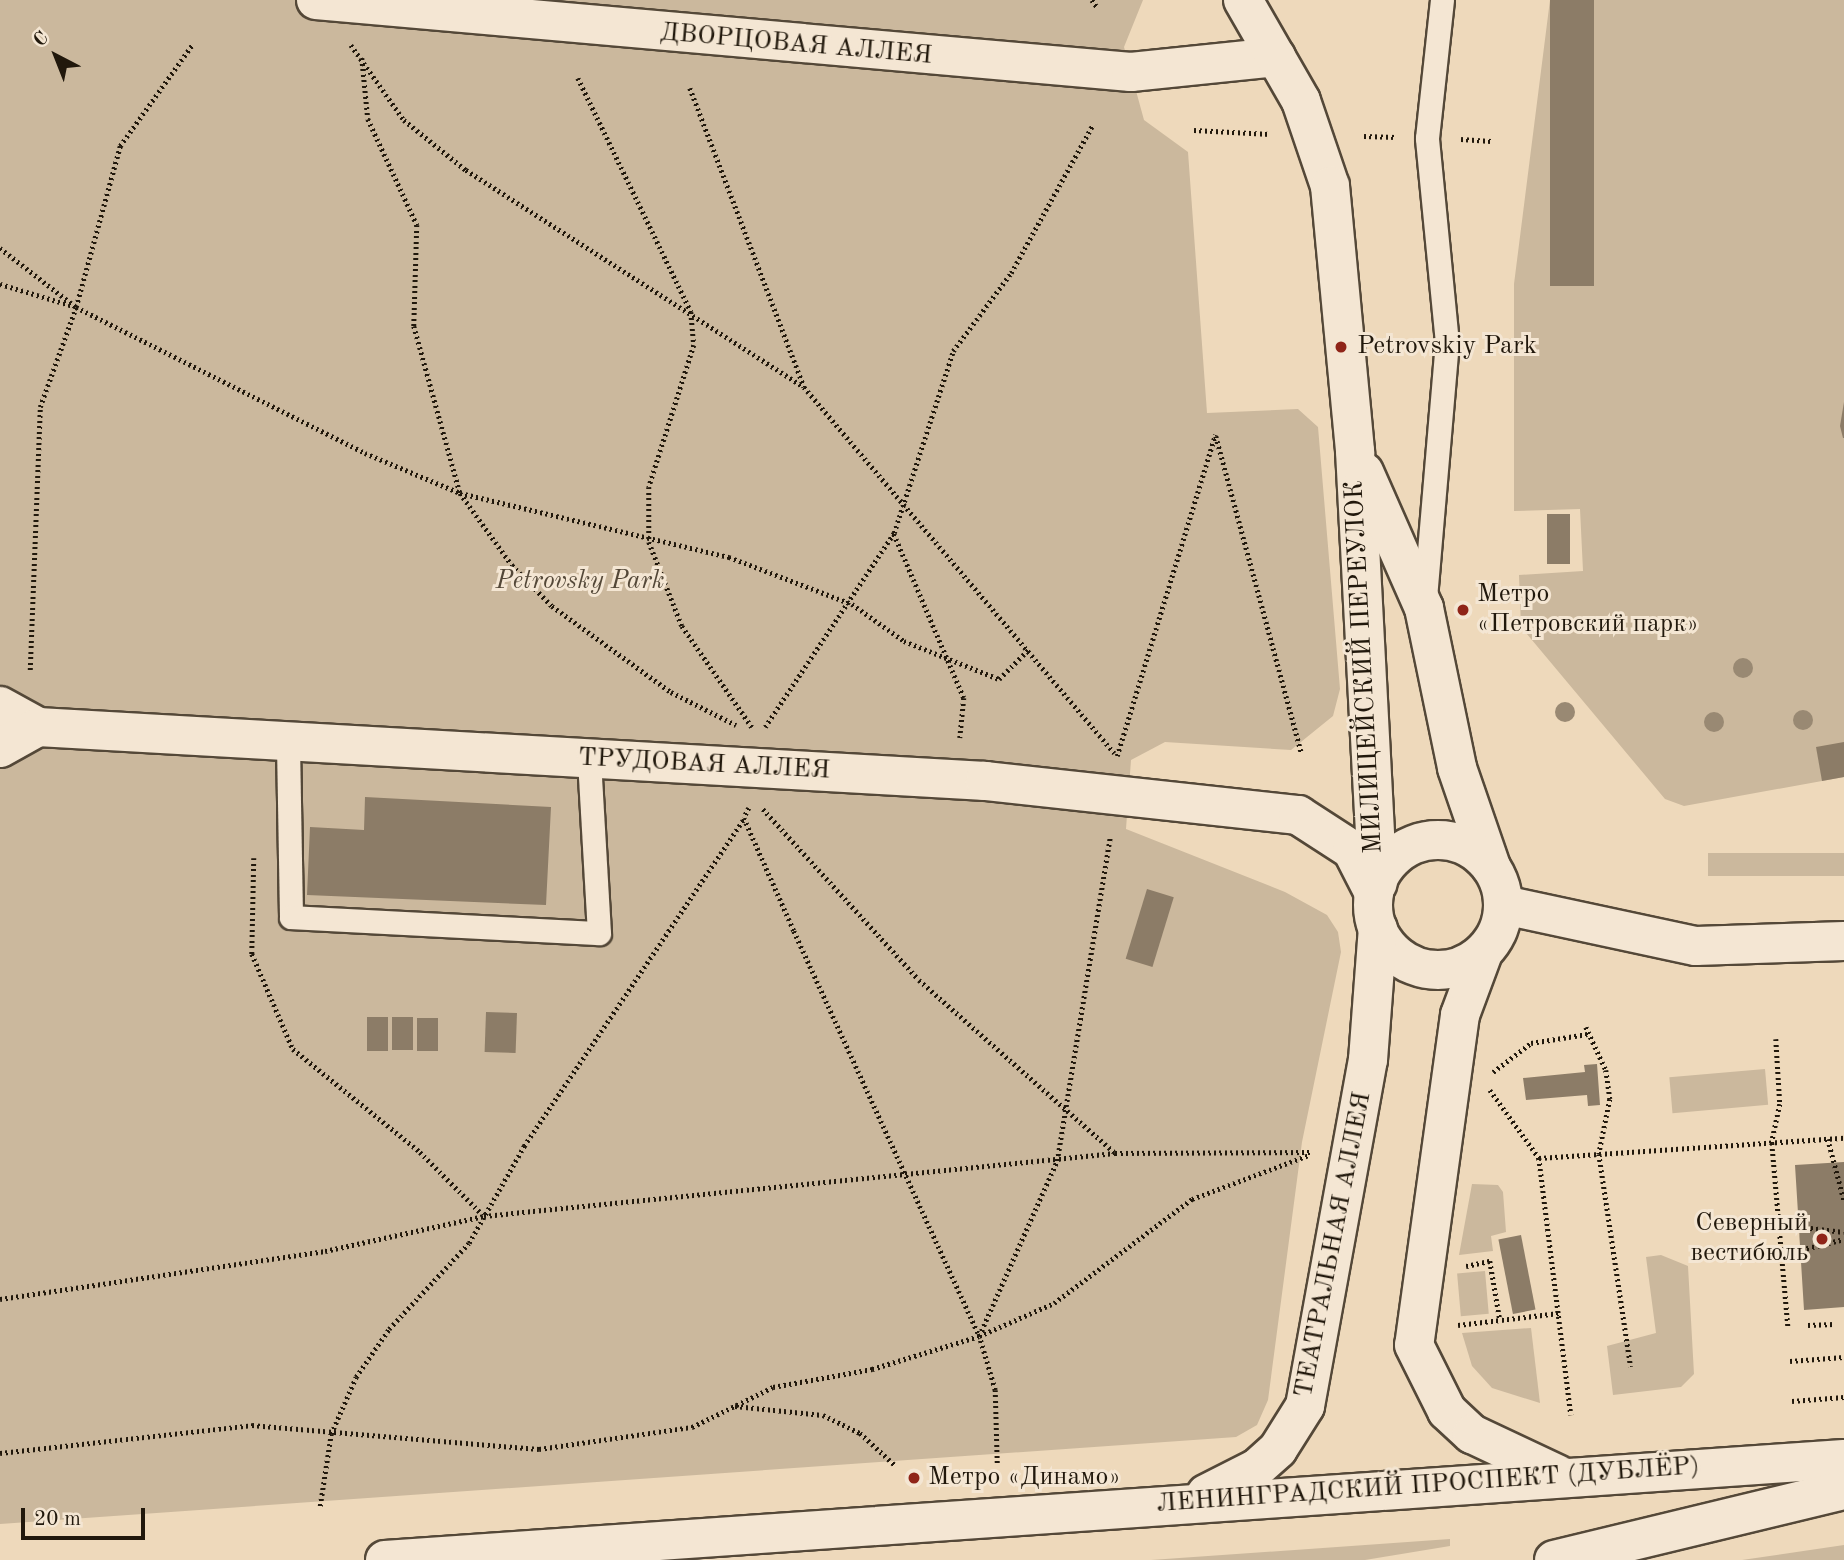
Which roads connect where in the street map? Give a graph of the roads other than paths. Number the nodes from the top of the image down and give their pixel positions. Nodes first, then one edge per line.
1 (316, 0) edge
2 (1243, 0) edge
3 (1442, 0) edge
4 (1276, 57) junction
5 (1355, 451) junction
6 (1424, 608) junction
7 (0, 706) edge
8 (38, 727) junction
9 (288, 744) junction
10 (0, 748) edge
11 (589, 758) junction
12 (1491, 867) junction
13 (1377, 901) junction
14 (1504, 905) junction
15 (1844, 942) edge
16 (1483, 953) junction
17 (1844, 1459) edge
18 (1562, 1476) junction
19 (1844, 1490) edge
20 (1188, 1502) junction
21 (384, 1560) edge
22 (1555, 1560) edge

1 - 4 street, ДВОРЦОВАЯ АЛЛЕЯ
2 - 4 street, МИЛИЦЕЙСКИЙ ПЕРЕУЛОК
3 - 6 lane
4 - 5 street, МИЛИЦЕЙСКИЙ ПЕРЕУЛОК
5 - 6 street, МИЛИЦЕЙСКИЙ ПЕРЕУЛОК
5 - 13 street, МИЛИЦЕЙСКИЙ ПЕРЕУЛОК
6 - 12 street, МИЛИЦЕЙСКИЙ ПЕРЕУЛОК
7 - 8 street, ТРУДОВАЯ АЛЛЕЯ
8 - 9 street, ТРУДОВАЯ АЛЛЕЯ
8 - 10 street
9 - 11 street, ТРУДОВАЯ АЛЛЕЯ
9 - 11 lane
11 - 13 street, ТРУДОВАЯ АЛЛЕЯ
12 - 13 street
12 - 14 street
13 - 16 street
13 - 20 street, ТЕАТРАЛЬНАЯ АЛЛЕЯ
14 - 15 street
14 - 16 street
16 - 18 street
17 - 18 street, ЛЕНИНГРАДСКИЙ ПРОСПЕКТ (ДУБЛЁР)
18 - 20 street, ЛЕНИНГРАДСКИЙ ПРОСПЕКТ (ДУБЛЁР)
19 - 22 street
20 - 21 street, ЛЕНИНГРАДСКИЙ ПРОСПЕКТ (ДУБЛЁР)

